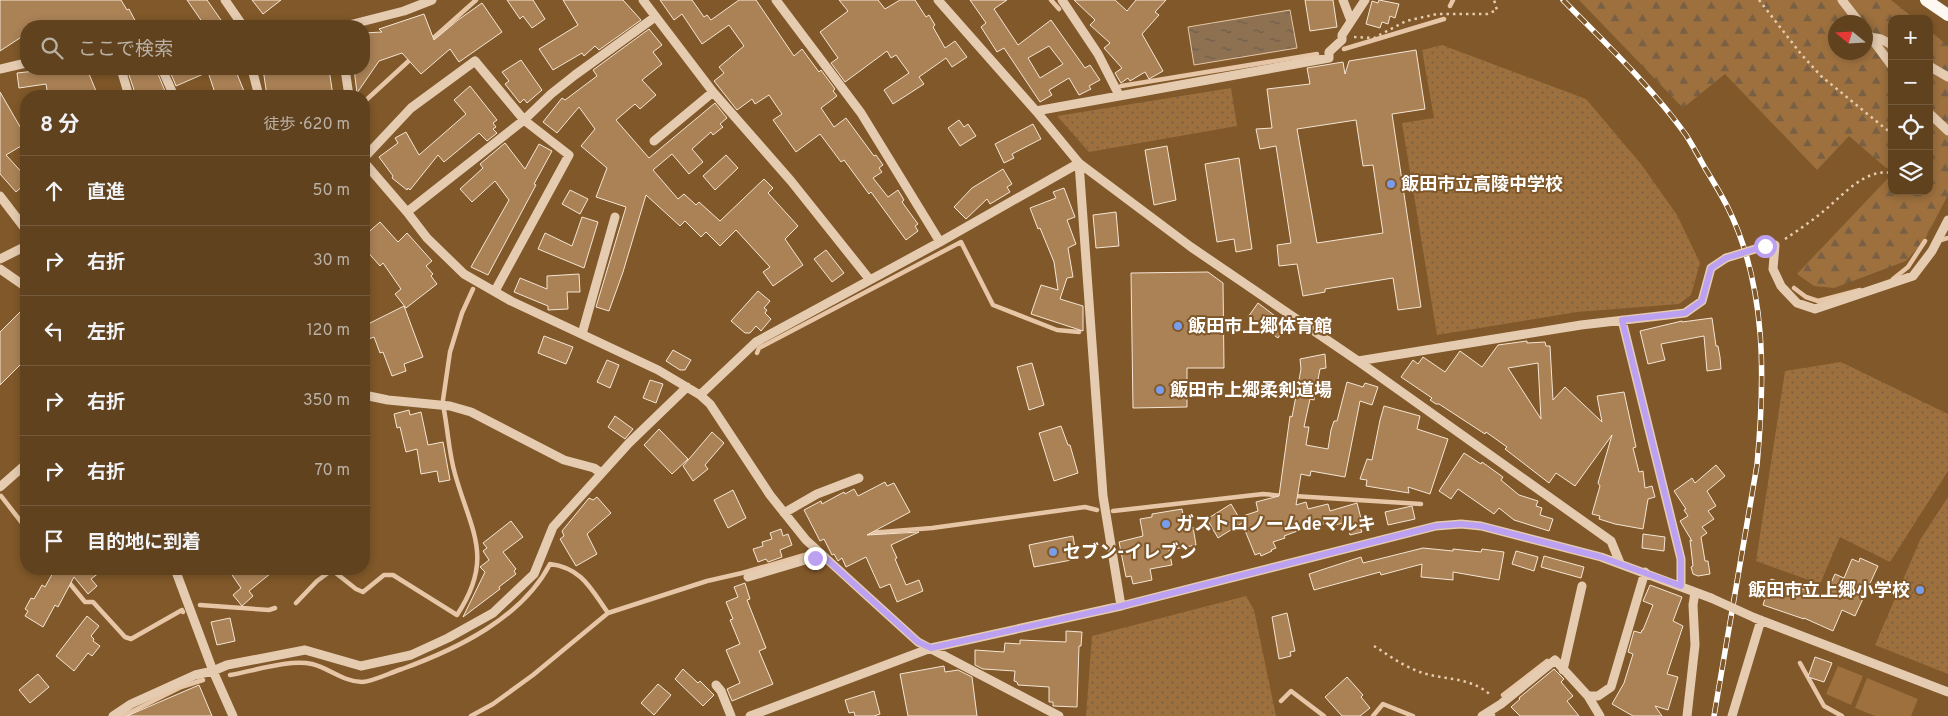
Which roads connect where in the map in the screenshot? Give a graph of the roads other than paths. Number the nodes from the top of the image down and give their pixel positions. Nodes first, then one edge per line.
1 (225, 0) edge
2 (432, 0) edge
3 (643, 0) edge
4 (776, 0) edge
5 (938, 0) edge
6 (1062, 0) edge
7 (1344, 0) edge
8 (1364, 0) edge
9 (1842, 0) edge
10 (1926, 0) edge
11 (1948, 14) edge
12 (1854, 15) edge
13 (655, 17) junction
14 (239, 20) edge
15 (369, 20) edge
16 (1351, 21) junction
17 (1873, 36) edge
18 (1873, 41) edge
19 (1888, 43) edge
20 (1888, 61) edge
21 (20, 64) edge
22 (1933, 68) edge
23 (0, 69) edge
24 (123, 75) edge
25 (165, 75) edge
26 (254, 75) edge
27 (346, 75) edge
28 (1948, 77) edge
29 (127, 90) edge
30 (171, 90) edge
31 (257, 90) edge
32 (348, 90) edge
33 (713, 92) junction
34 (1118, 95) junction
35 (1036, 111) junction
36 (1933, 116) edge
37 (524, 120) junction
38 (1948, 130) edge
39 (654, 141) dead end
40 (370, 153) edge
41 (1079, 163) junction
42 (370, 167) edge
43 (0, 196) edge
44 (408, 212) junction
45 (615, 217) dead end
46 (1948, 220) edge
47 (20, 222) edge
48 (940, 242) junction
49 (20, 249) edge
50 (0, 259) edge
51 (0, 269) edge
52 (870, 280) junction
53 (20, 283) edge
54 (495, 292) junction
55 (1622, 320) junction
56 (582, 334) junction
57 (1358, 361) junction
58 (687, 387) junction
59 (700, 395) junction
60 (370, 396) edge
61 (20, 469) edge
62 (601, 473) junction
63 (859, 478) dead end
64 (0, 487) edge
65 (784, 513) junction
66 (822, 555) junction
67 (1620, 563) junction
68 (1645, 572) junction
69 (177, 575) edge
70 (748, 577) dead end
71 (1582, 586) dead end
72 (1681, 586) junction
73 (1695, 592) junction
74 (1121, 606) junction
75 (1758, 619) junction
76 (931, 648) junction
77 (1563, 670) junction
78 (213, 671) junction
79 (716, 686) dead end
80 (1948, 692) edge
81 (1588, 696) junction
82 (113, 716) edge
83 (233, 716) edge
84 (731, 716) edge
85 (750, 716) edge
86 (1059, 716) edge
87 (1482, 716) edge
88 (1600, 716) edge
89 (1687, 716) edge
90 (1732, 716) edge

1 - 14 street
2 - 15 street
3 - 13 street
4 - 48 street
5 - 35 street
6 - 34 street
7 - 16 street
8 - 16 street
9 - 12 street
10 - 11 main road
13 - 33 street
13 - 37 street
16 - 34 street
17 - 19 street
18 - 20 street
21 - 23 street
22 - 28 street
24 - 29 street
25 - 30 street
26 - 31 street
27 - 32 street
33 - 39 street
33 - 52 street
34 - 35 street
35 - 41 street
36 - 38 street
37 - 40 street
37 - 44 street
37 - 54 street
41 - 48 street
41 - 57 street
41 - 74 street
42 - 44 street
43 - 47 street
44 - 54 street
45 - 56 street
46 - 55 street, bridge
48 - 52 street
49 - 50 street
51 - 53 street
52 - 59 street
54 - 56 street
55 - 57 street
55 - 72 street
56 - 58 street
57 - 67 street
58 - 59 street
58 - 62 street
59 - 65 street
60 - 62 street
61 - 64 street
62 - 78 street
63 - 65 street
65 - 66 street
66 - 70 street
66 - 76 street
67 - 68 street
67 - 74 street
68 - 72 street
68 - 81 street
69 - 78 street
71 - 77 street
72 - 73 street
73 - 75 street, bridge
73 - 89 street
74 - 76 street
75 - 80 street
75 - 90 street
76 - 85 street
76 - 86 street
77 - 81 street
77 - 87 street
78 - 82 street
78 - 83 street
79 - 84 street
81 - 88 street

